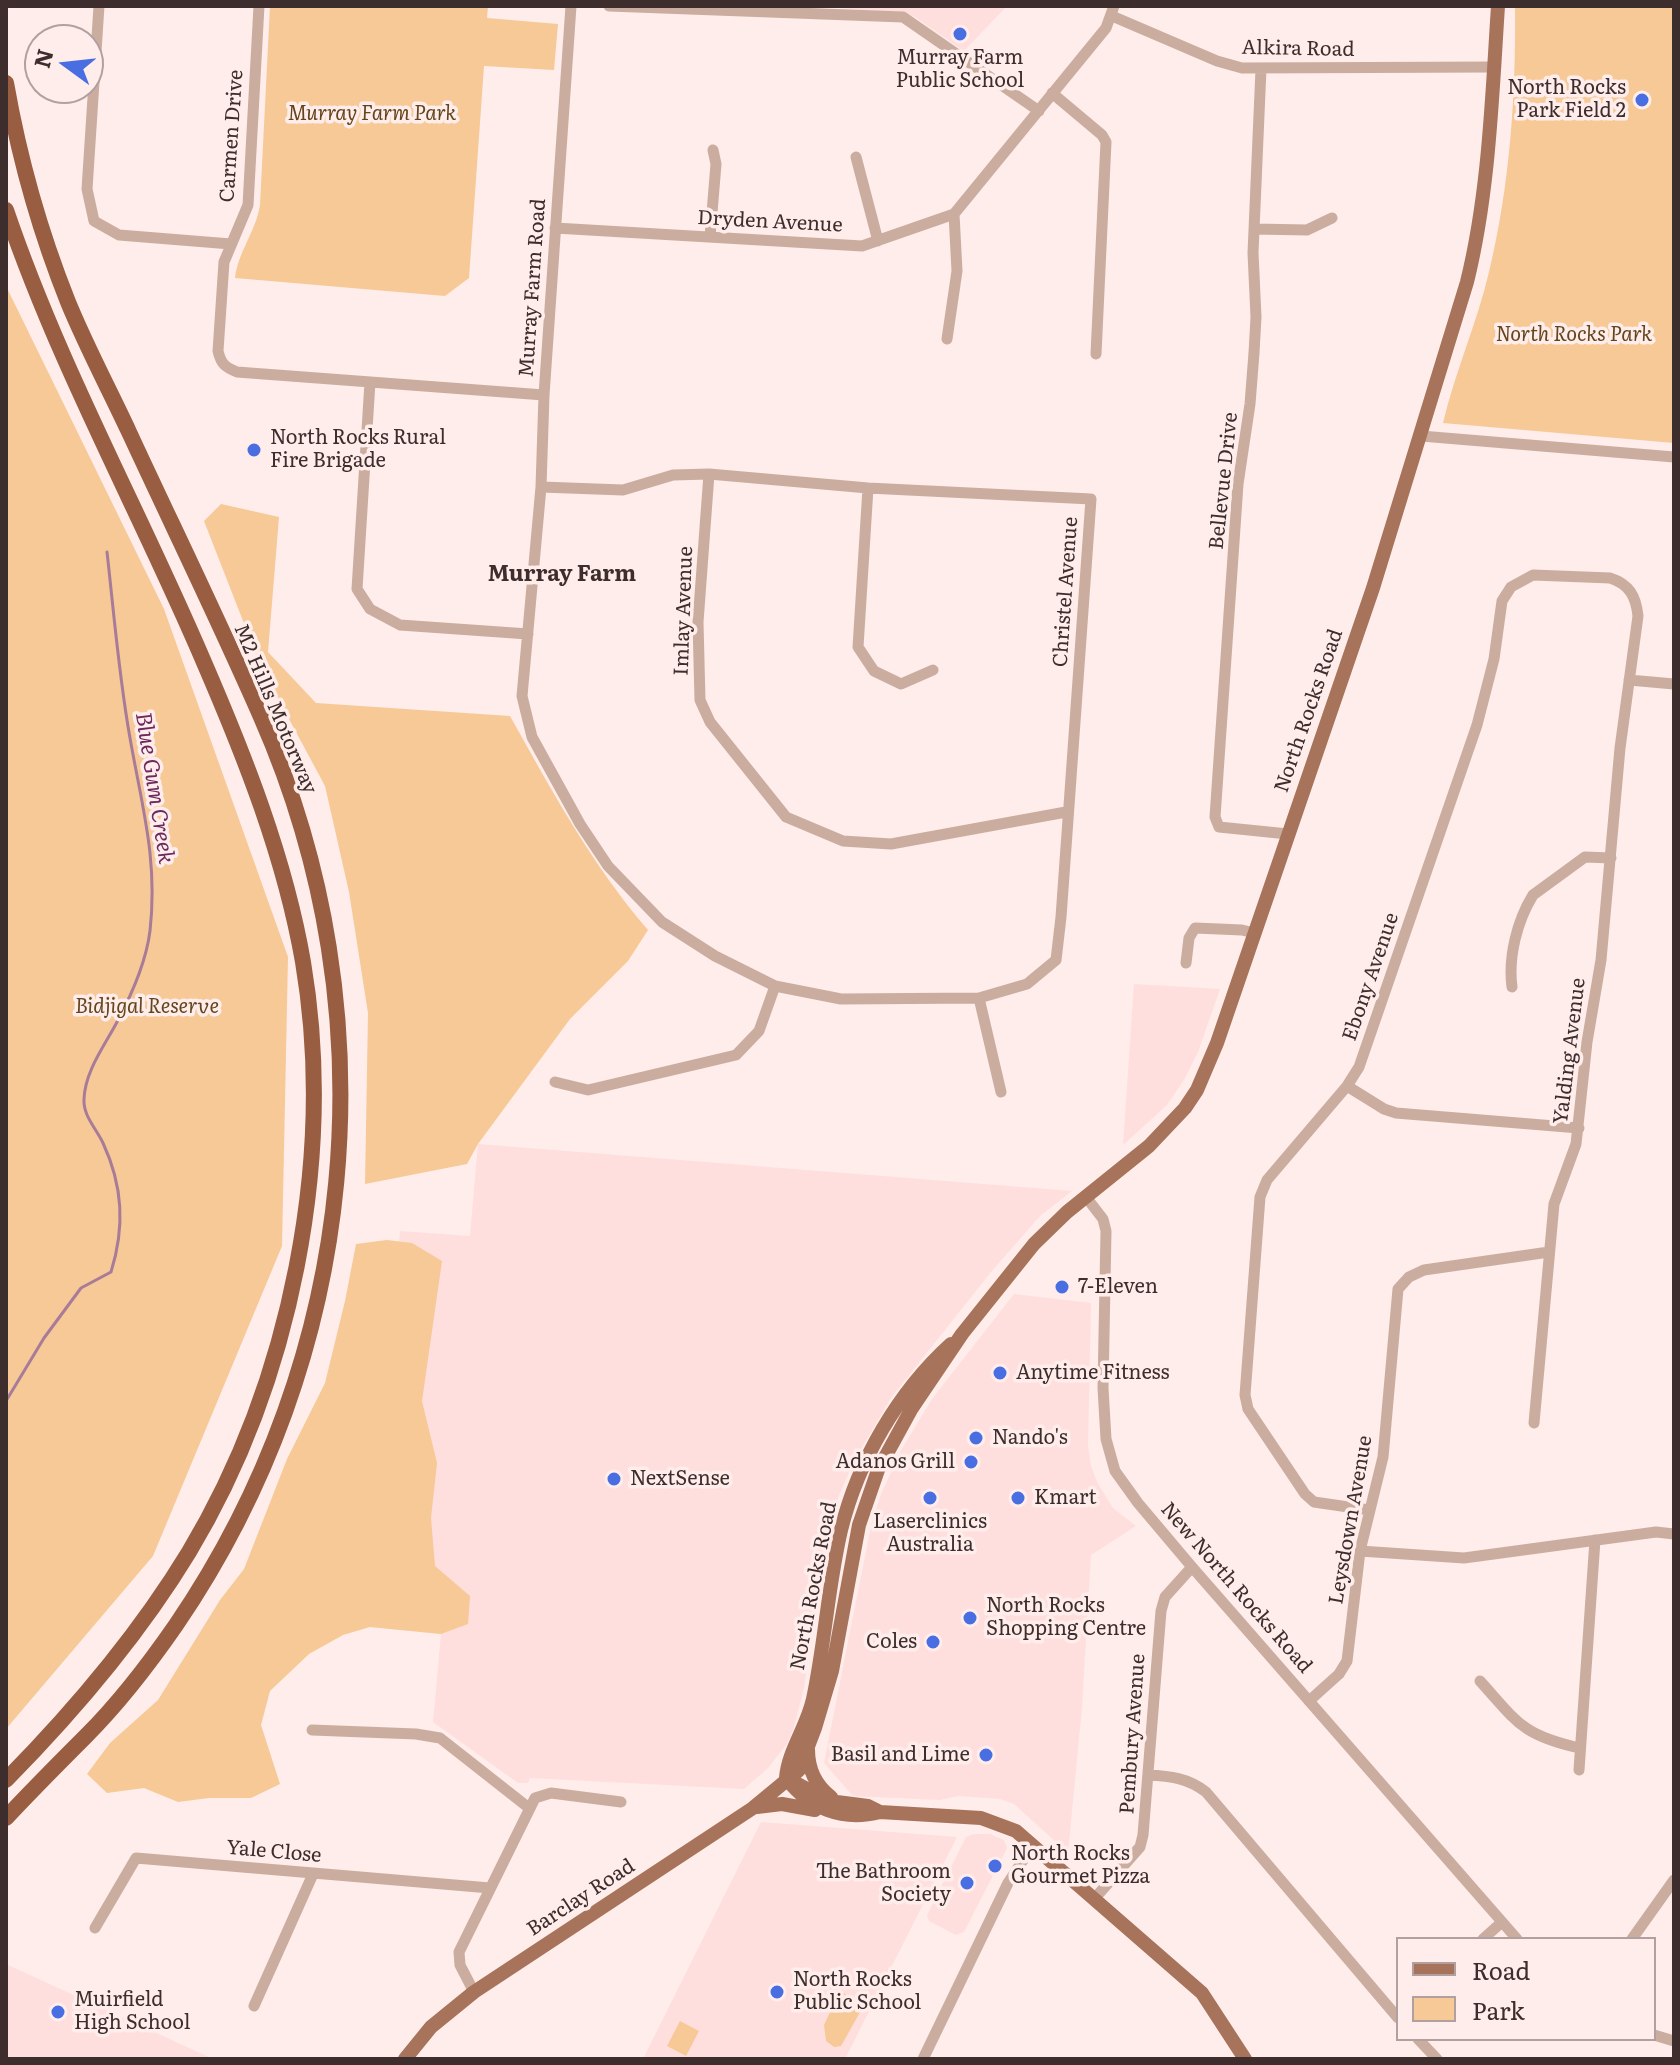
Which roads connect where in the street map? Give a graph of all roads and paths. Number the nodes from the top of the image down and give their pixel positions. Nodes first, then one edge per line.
1 (99, 6) edge
2 (259, 6) edge
3 (571, 6) edge
4 (609, 6) edge
5 (1498, 6) edge
6 (712, 8) edge
7 (1113, 11) edge
8 (1493, 67) junction
9 (1261, 69) junction
10 (6, 83) edge
11 (1052, 93) junction
12 (1039, 111) junction
13 (713, 150) dead end
14 (856, 157) dead end
15 (6, 210) edge
16 (954, 214) junction
17 (1332, 218) dead end
18 (555, 228) junction
19 (1254, 229) junction
20 (710, 237) junction
21 (878, 241) junction
22 (231, 244) junction
23 (947, 339) dead end
24 (1096, 354) dead end
25 (225, 367) joint
26 (370, 382) junction
27 (544, 395) junction
28 (1421, 436) junction
29 (1674, 457) edge
30 (709, 474) junction
31 (541, 487) junction
32 (868, 488) junction
33 (528, 634) junction
34 (933, 670) dead end
35 (1629, 680) junction
36 (1674, 684) edge
37 (1066, 812) junction
38 (1288, 834) junction
39 (1611, 858) junction
40 (1254, 933) junction
41 (1186, 963) dead end
42 (775, 986) junction
43 (1512, 987) dead end
44 (979, 998) junction
45 (555, 1082) dead end
46 (1347, 1086) junction
47 (1001, 1092) dead end
48 (1579, 1128) junction
49 (1086, 1197) junction
50 (1549, 1252) junction
51 (962, 1334) junction
52 (1534, 1423) dead end
53 (1369, 1510) junction
54 (1674, 1534) edge
55 (1595, 1540) junction
56 (1360, 1551) junction
57 (1192, 1567) junction
58 (1480, 1681) dead end
59 (1309, 1701) junction
60 (312, 1730) dead end
61 (1579, 1748) junction
62 (808, 1749) junction
63 (1579, 1770) dead end
64 (1148, 1775) junction
65 (786, 1778) junction
66 (7, 1779) edge
67 (621, 1802) dead end
68 (846, 1805) junction
69 (529, 1808) junction
70 (753, 1808) junction
71 (823, 1810) junction
72 (880, 1812) junction
73 (6, 1818) edge
74 (1033, 1845) junction
75 (313, 1874) junction
76 (1674, 1880) edge
77 (490, 1888) junction
78 (1095, 1898) junction
79 (1502, 1922) junction
80 (95, 1928) dead end
81 (1485, 1937) edge
82 (1515, 1937) edge
83 (1633, 1937) edge
84 (474, 1992) junction
85 (254, 2006) dead end
86 (1396, 2014) edge
87 (1420, 2041) edge
88 (405, 2059) edge
89 (923, 2059) edge
90 (1245, 2059) edge
91 (1437, 2059) edge

1 - 22 street
2 - 22 street, Carmen Drive
3 - 18 street, Murray Farm Road
4 - 6 street
5 - 8 main road, North Rocks Road
6 - 12 street
7 - 9 street, Alkira Road
7 - 11 street
8 - 9 street, Alkira Road
8 - 28 main road, North Rocks Road
9 - 19 street, Bellevue Drive
10 - 73 highway, M2 Hills Motorway
11 - 12 street
11 - 24 street
12 - 16 street
13 - 20 street
14 - 21 street
15 - 66 highway
16 - 21 street, Dryden Avenue
16 - 23 street
17 - 19 street
18 - 20 street, Dryden Avenue
18 - 27 street, Murray Farm Road
19 - 38 street, Bellevue Drive
20 - 21 street, Dryden Avenue
22 - 25 street, Carmen Drive
25 - 26 street, Murray Farm Road
26 - 27 street, Murray Farm Road
26 - 33 street
27 - 31 street, Christel Avenue
28 - 29 street
28 - 38 main road, North Rocks Road
30 - 31 street, Christel Avenue
30 - 32 street, Christel Avenue
30 - 37 street, Imlay Avenue
31 - 33 street, Christel Avenue
32 - 34 street
32 - 37 street, Christel Avenue
33 - 42 street, Christel Avenue
35 - 36 street
35 - 39 street, Yalding Avenue
35 - 46 street, Ebony Avenue
37 - 44 street, Christel Avenue
38 - 40 main road, North Rocks Road
39 - 43 street
39 - 48 street, Yalding Avenue
40 - 41 street
40 - 49 main road, North Rocks Road
42 - 44 street, Christel Avenue
42 - 45 street
44 - 47 street
46 - 48 street
46 - 53 street, Ebony Avenue
48 - 50 street, Yalding Avenue
49 - 51 main road, North Rocks Road
49 - 57 street, New North Rocks Road
50 - 52 street, Yalding Avenue
50 - 53 street, Leysdown Avenue
51 - 62 main road, North Rocks Road
51 - 65 main road, North Rocks Road
53 - 56 street, Leysdown Avenue
54 - 55 street
55 - 56 street
55 - 61 street
56 - 59 street, Leysdown Avenue
57 - 59 street, New North Rocks Road
57 - 64 street, Pembury Avenue
58 - 61 street
59 - 79 street, New North Rocks Road
60 - 69 street
61 - 63 street
62 - 65 main road, North Rocks Road
62 - 68 main road
64 - 78 street, Pembury Avenue
64 - 86 street
65 - 68 main road
65 - 70 main road, Barclay Road
65 - 71 main road
67 - 69 street
68 - 72 main road
69 - 77 street
70 - 71 main road
70 - 84 main road, Barclay Road
71 - 72 main road
72 - 74 main road
74 - 78 main road
74 - 89 street
75 - 77 street, Yale Close
75 - 80 street, Yale Close
75 - 85 street
76 - 83 street
77 - 84 street
78 - 90 main road
79 - 81 street
79 - 82 street, New North Rocks Road
84 - 88 main road, Barclay Road
87 - 91 street

